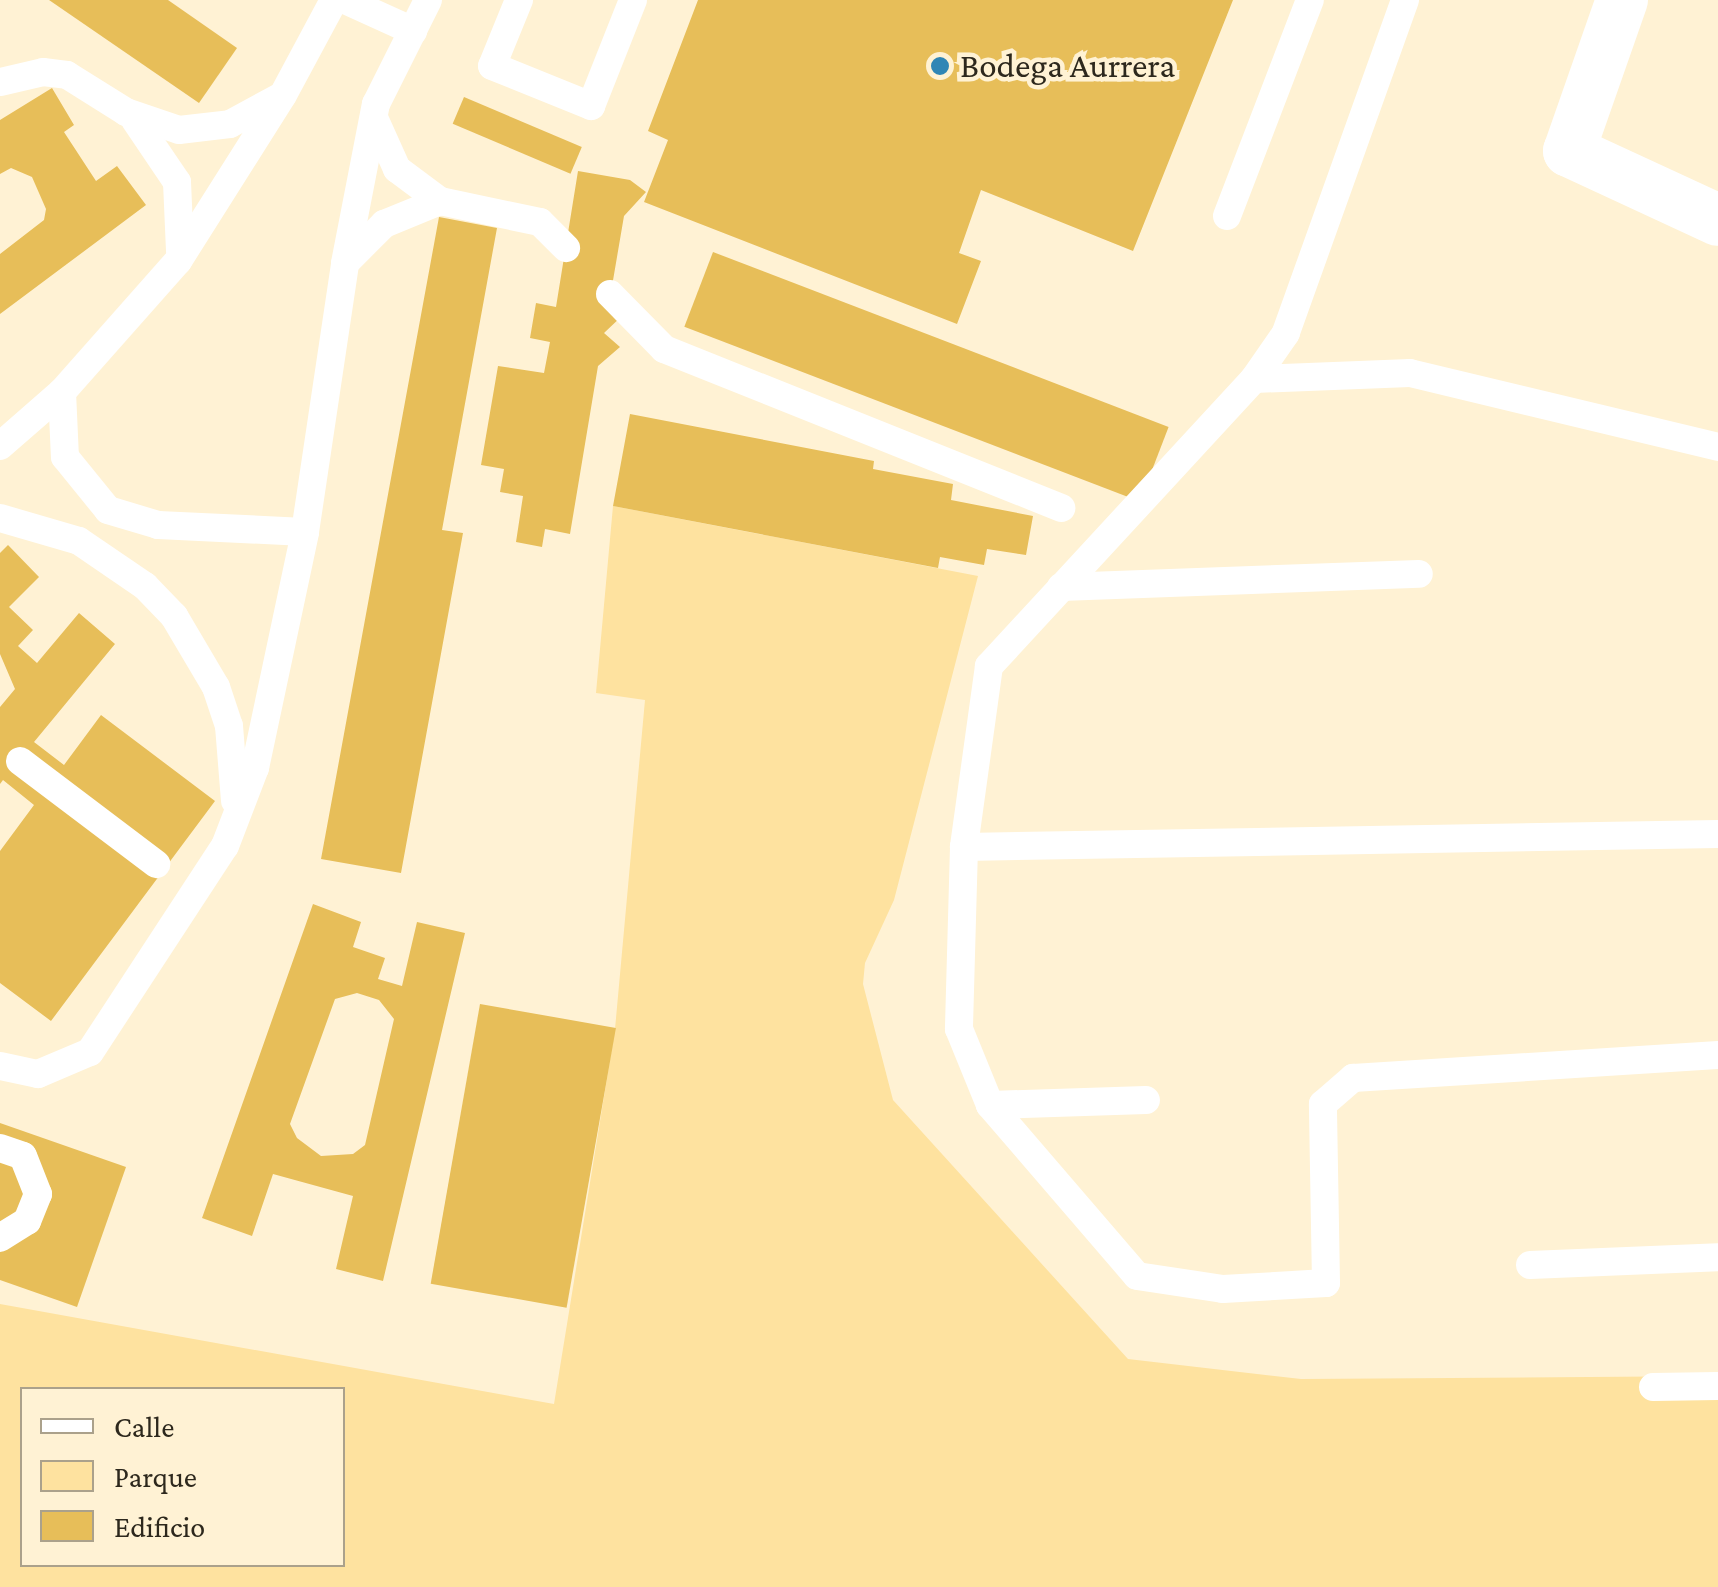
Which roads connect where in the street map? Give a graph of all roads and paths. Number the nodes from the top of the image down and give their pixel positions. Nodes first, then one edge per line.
1 (334, 0) edge
2 (345, 0) edge
3 (428, 0) edge
4 (519, 0) edge
5 (633, 0) edge
6 (1310, 0) edge
7 (1405, 0) edge
8 (1622, 0) edge
9 (413, 31) junction
10 (0, 82) edge
11 (283, 95) junction
12 (126, 112) junction
13 (375, 120) junction
14 (440, 201) junction
15 (1227, 216) dead end
16 (1718, 220) edge
17 (566, 248) dead end
18 (178, 260) junction
19 (345, 263) junction
20 (610, 294) dead end
21 (1254, 379) junction
22 (62, 392) junction
23 (0, 446) edge
24 (1718, 446) edge
25 (1060, 508) dead end
26 (0, 518) edge
27 (305, 532) junction
28 (1419, 574) dead end
29 (1062, 587) junction
30 (20, 760) dead end
31 (1718, 834) edge
32 (225, 846) junction
33 (964, 847) junction
34 (156, 864) dead end
35 (1718, 1055) edge
36 (0, 1066) edge
37 (1146, 1100) dead end
38 (990, 1105) junction
39 (0, 1148) edge
40 (0, 1238) edge
41 (1718, 1258) edge
42 (1530, 1265) dead end
43 (1718, 1386) edge
44 (1653, 1387) dead end

1 - 11 lane
2 - 9 lane
3 - 9 lane
4 - 5 lane
6 - 15 lane
7 - 21 lane
8 - 16 street
9 - 13 lane
10 - 12 lane
11 - 12 lane
11 - 18 lane
12 - 18 lane
13 - 14 lane
13 - 19 lane
14 - 17 lane
14 - 19 lane
18 - 22 lane
19 - 27 lane
20 - 25 lane
21 - 24 lane
21 - 29 lane
22 - 23 lane
22 - 27 lane
26 - 32 lane
27 - 32 lane
28 - 29 lane
29 - 33 lane
30 - 34 lane
31 - 33 lane
32 - 36 lane
33 - 38 lane
35 - 38 lane
37 - 38 lane
39 - 40 lane
41 - 42 lane
43 - 44 lane

